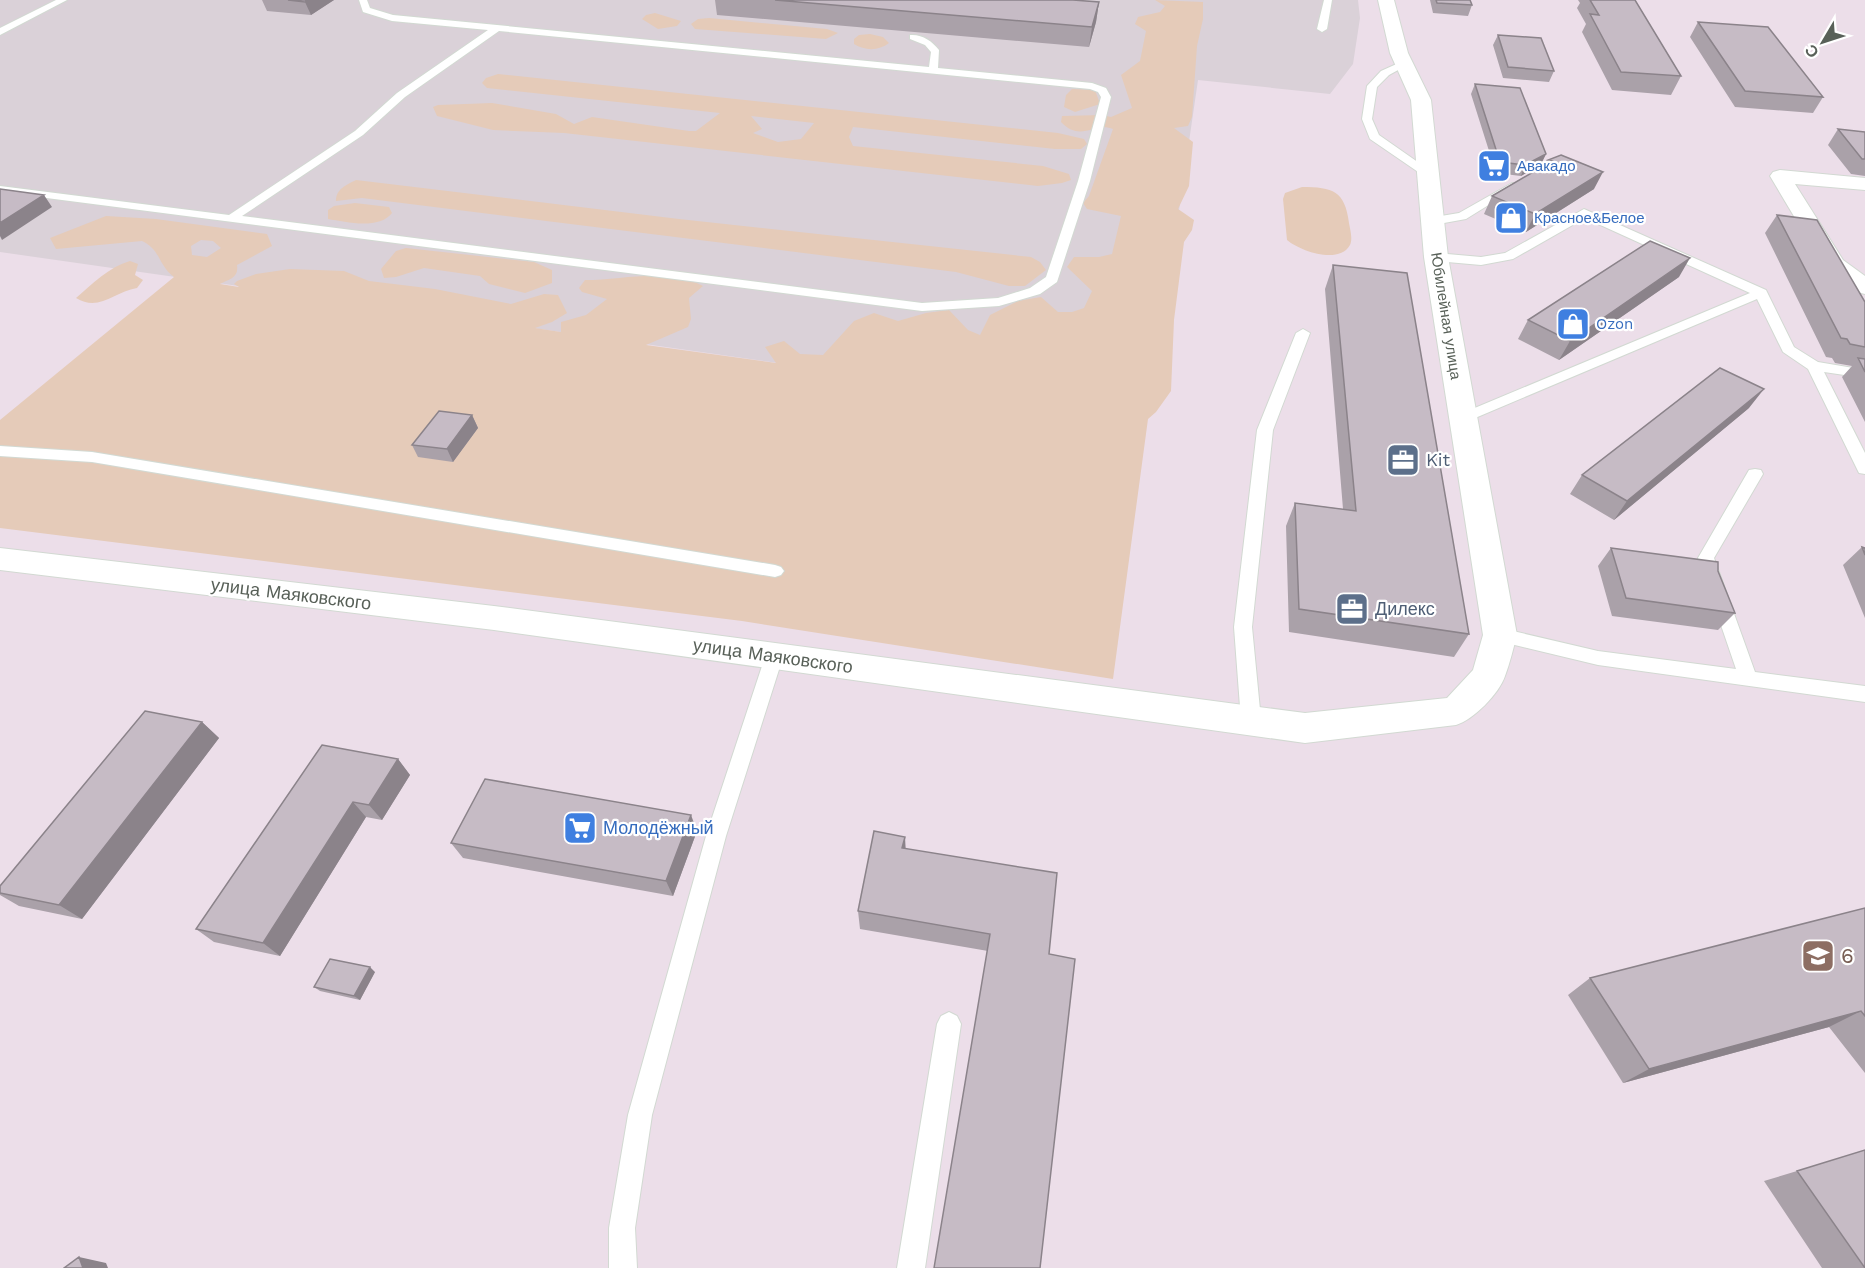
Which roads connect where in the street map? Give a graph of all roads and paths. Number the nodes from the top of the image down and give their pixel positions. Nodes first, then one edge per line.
1 (63, 0) edge
2 (363, 0) edge
3 (1328, 0) edge
4 (1386, 0) edge
5 (497, 28) junction
6 (1322, 29) dead end
7 (0, 32) edge
8 (913, 37) edge
9 (1404, 64) junction
10 (933, 70) junction
11 (1428, 174) junction
12 (1522, 181) edge
13 (1865, 184) edge
14 (0, 189) edge
15 (229, 220) junction
16 (1432, 221) junction
17 (1436, 257) junction
18 (1865, 287) edge
19 (1761, 292) junction
20 (1303, 333) dead end
21 (1814, 366) junction
22 (1865, 374) edge
23 (1463, 418) junction
24 (0, 451) edge
25 (1865, 469) edge
26 (1755, 474) dead end
27 (0, 559) edge
28 (775, 572) dead end
29 (1500, 635) junction
30 (774, 657) junction
31 (1748, 677) junction
32 (1865, 694) edge
33 (1251, 720) junction
34 (949, 1024) dead end
35 (623, 1268) edge
36 (911, 1268) edge

1 - 7 lane
2 - 5 lane
3 - 6 lane
4 - 9 street, Юбилейная улица
5 - 10 lane
5 - 15 lane
8 - 10 lane
9 - 11 street, Юбилейная улица
9 - 11 lane
10 - 15 lane
11 - 16 street, Юбилейная улица
12 - 16 lane
13 - 18 street
14 - 15 lane
16 - 17 street, Юбилейная улица
17 - 19 lane
17 - 23 street, Юбилейная улица
19 - 21 lane
19 - 23 lane
20 - 33 lane
21 - 22 lane
21 - 25 lane
23 - 29 street, Юбилейная улица
24 - 28 lane
26 - 31 lane
27 - 30 street, улица Маяковского
29 - 31 lane
29 - 33 street, улица Маяковского
30 - 33 street, улица Маяковского
30 - 35 lane
31 - 32 lane
34 - 36 lane

